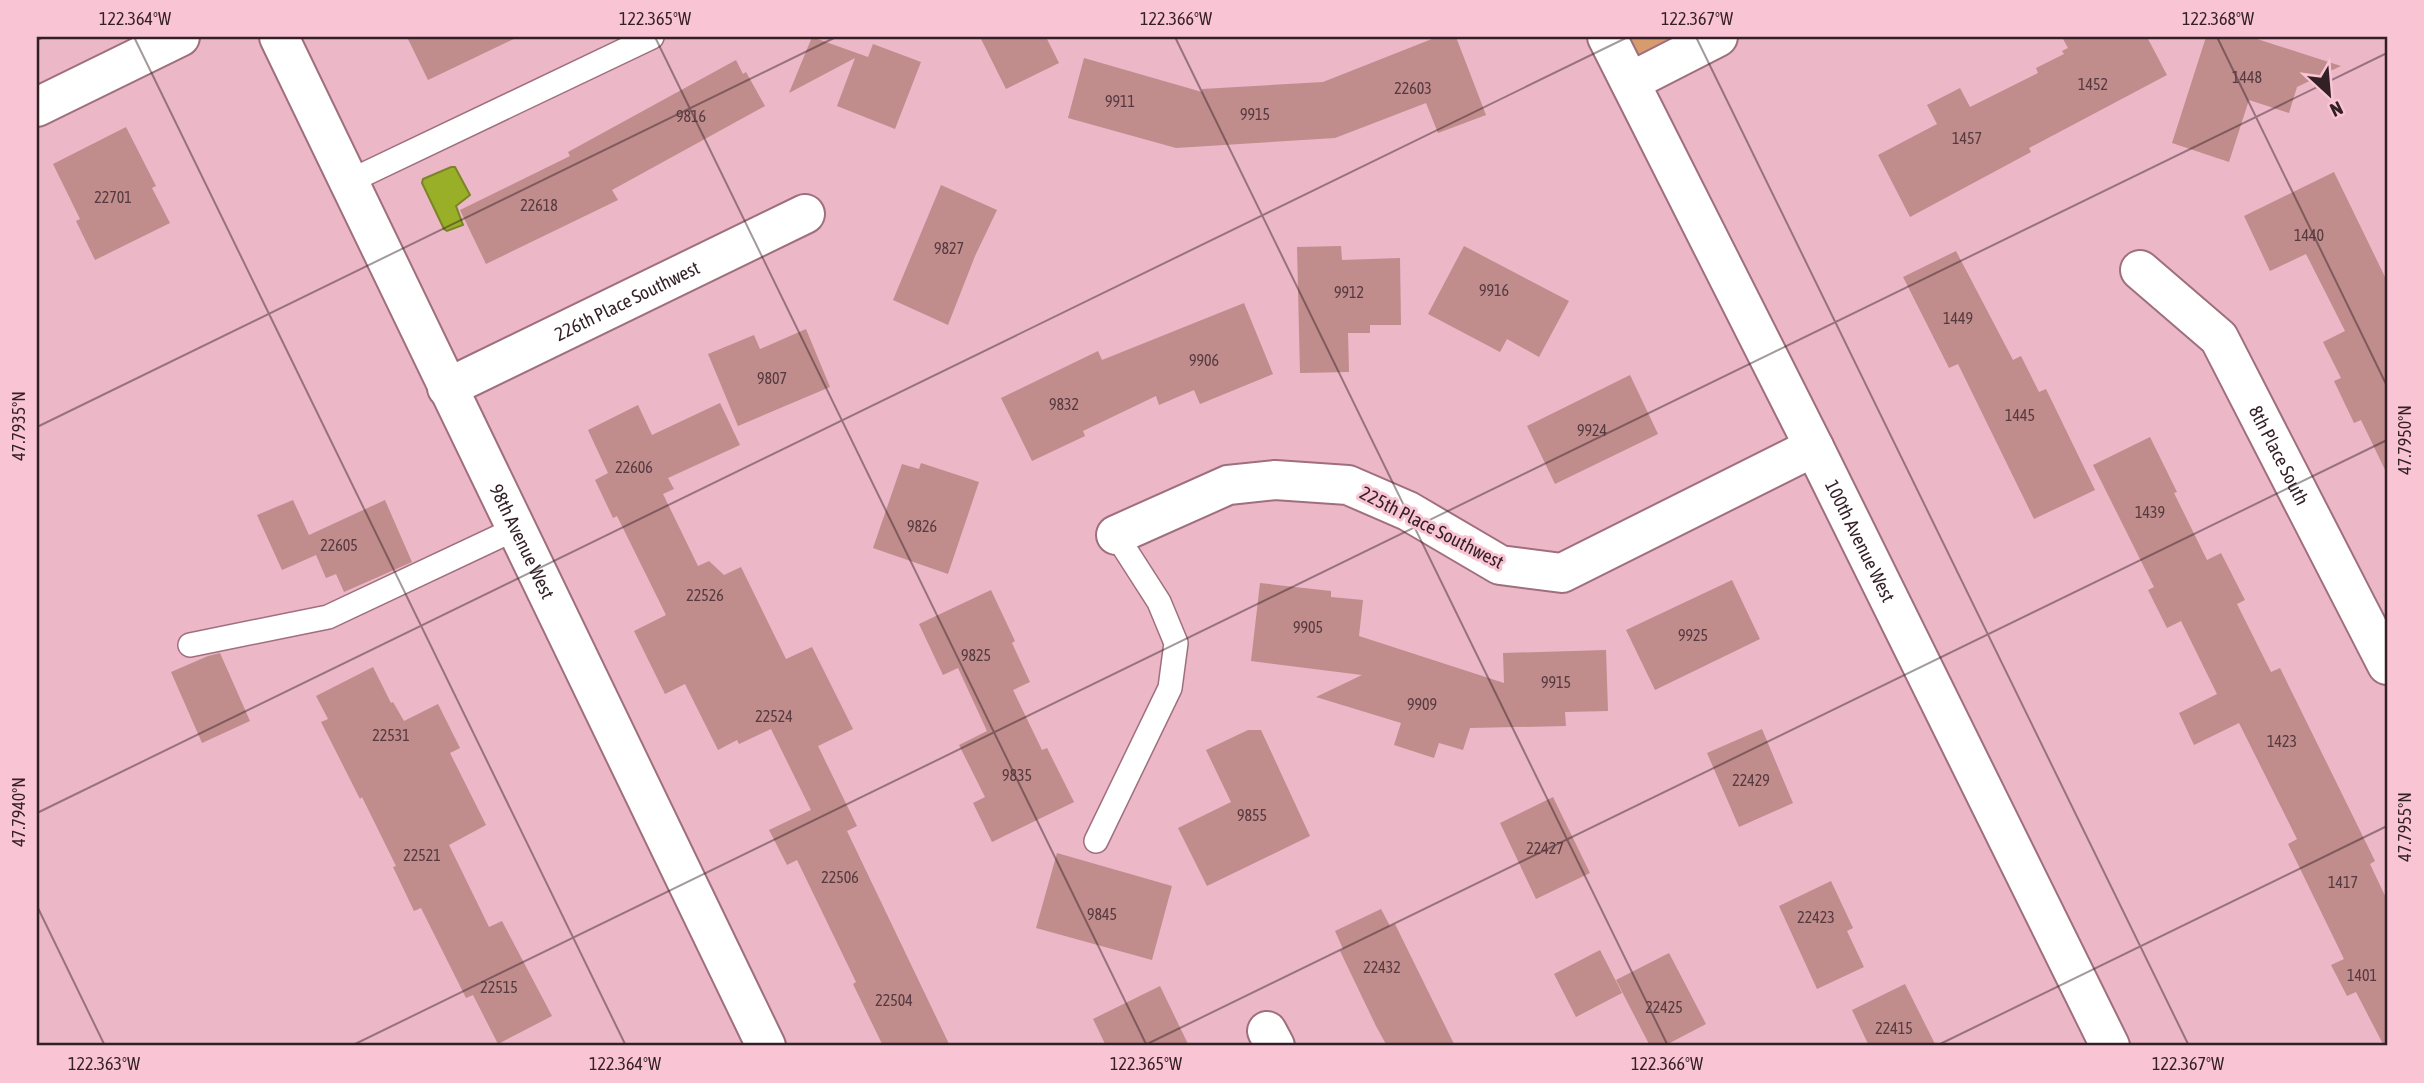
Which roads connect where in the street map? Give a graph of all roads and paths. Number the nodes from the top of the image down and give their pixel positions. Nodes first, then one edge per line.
1 (180, 37) edge
2 (279, 37) edge
3 (652, 37) edge
4 (1607, 37) edge
5 (1718, 37) edge
6 (1630, 82) junction
7 (37, 107) edge
8 (348, 182) junction
9 (805, 214) dead end
10 (2140, 270) dead end
11 (447, 388) junction
12 (1814, 447) junction
13 (515, 530) junction
14 (1116, 535) joint
15 (190, 645) dead end
16 (2387, 665) edge
17 (1096, 841) dead end
18 (766, 1046) edge
19 (2110, 1046) edge

1 - 7 street
2 - 8 street, 98th Avenue West
3 - 8 lane
4 - 6 street, 100th Avenue West
5 - 6 street
6 - 12 street, 100th Avenue West
8 - 11 street, 98th Avenue West
9 - 11 street, 226th Place Southwest
10 - 16 street, 8th Place South
11 - 13 street, 98th Avenue West
12 - 14 street, 225th Place Southwest
12 - 19 street, 100th Avenue West
13 - 15 lane
13 - 18 street, 98th Avenue West
14 - 17 lane

